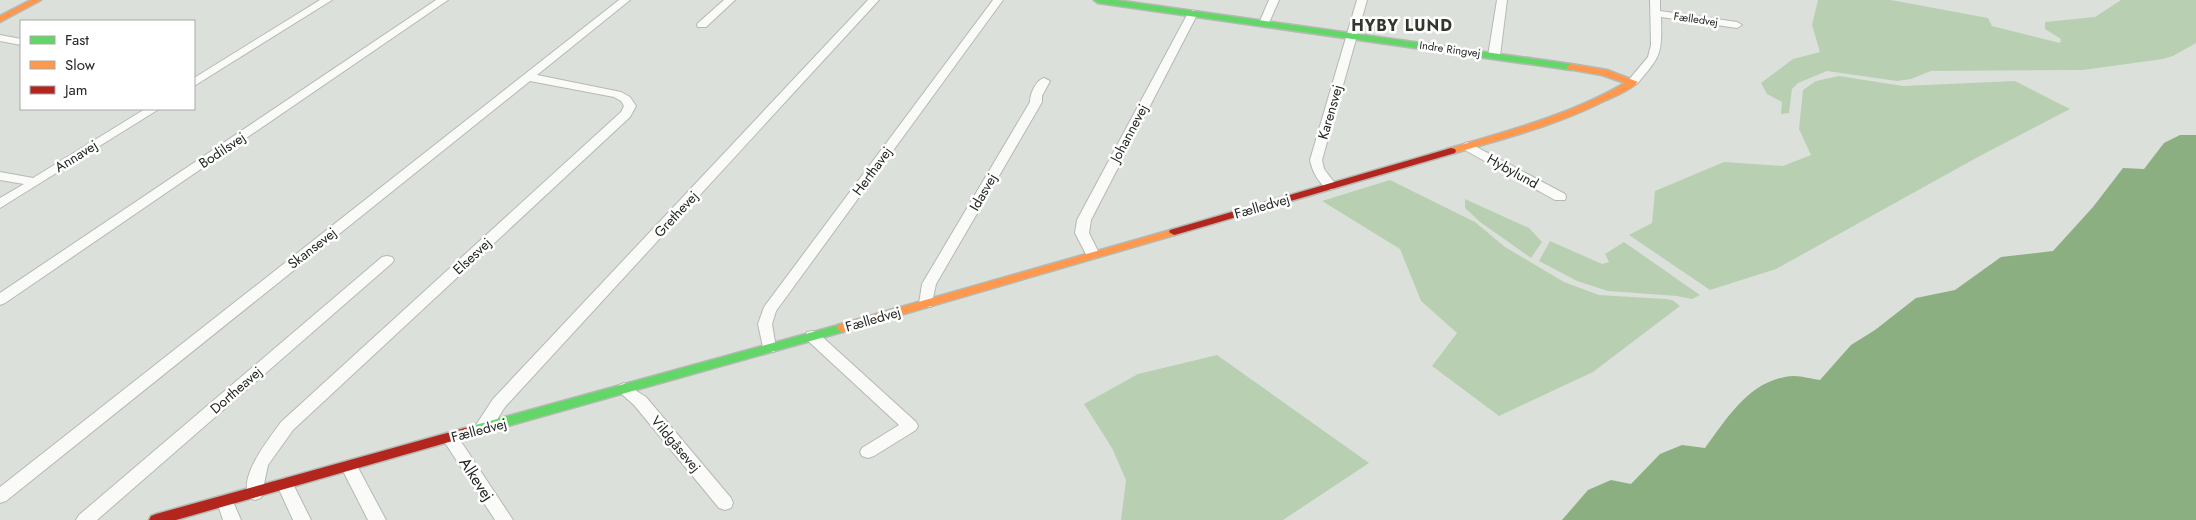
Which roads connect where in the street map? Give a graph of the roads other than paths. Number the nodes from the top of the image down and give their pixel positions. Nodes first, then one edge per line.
1 (37, 0) edge
2 (327, 0) edge
3 (443, 0) edge
4 (625, 0) edge
5 (730, 0) edge
6 (874, 0) edge
7 (998, 0) edge
8 (1098, 0) edge
9 (1274, 0) edge
10 (1362, 0) edge
11 (1502, 0) edge
12 (1655, 0) edge
13 (1192, 13) junction
14 (1656, 13) junction
15 (0, 19) edge
16 (1264, 23) junction
17 (702, 25) dead end
18 (1737, 25) dead end
19 (1352, 36) junction
20 (0, 38) edge
21 (20, 42) edge
22 (1494, 56) junction
23 (199, 75) edge
24 (528, 77) junction
25 (1044, 81) dead end
26 (1633, 82) junction
27 (151, 110) edge
28 (1467, 146) junction
29 (0, 176) edge
30 (35, 182) junction
31 (1331, 186) junction
32 (1560, 197) dead end
33 (0, 204) edge
34 (1093, 255) junction
35 (387, 260) dead end
36 (0, 300) edge
37 (926, 304) junction
38 (812, 336) junction
39 (768, 348) junction
40 (624, 389) junction
41 (480, 431) junction
42 (450, 438) junction
43 (868, 452) dead end
44 (349, 467) junction
45 (285, 485) junction
46 (255, 493) junction
47 (0, 496) edge
48 (225, 502) junction
49 (725, 503) dead end
50 (86, 520) edge
51 (156, 520) edge
52 (232, 520) edge
53 (302, 520) edge
54 (377, 520) edge
55 (504, 520) edge

1 - 15 street
2 - 23 street
3 - 36 street, Bodilsvej
4 - 24 street, Skansevej
5 - 17 street
6 - 41 street, Grethevej
7 - 39 street, Herthavej
8 - 13 street, Indre Ringvej
9 - 16 street
10 - 19 street
11 - 22 street
12 - 14 street, Fælledvej
13 - 16 street, Indre Ringvej
13 - 34 street, Johannevej
14 - 18 street, Fælledvej
14 - 26 street, Fælledvej
16 - 19 street, Indre Ringvej
19 - 22 street, Indre Ringvej
19 - 31 street, Karensvej
20 - 21 street
22 - 26 street, Indre Ringvej
24 - 46 street, Elsesvej
24 - 47 street, Skansevej
25 - 37 street, Idasvej
26 - 28 street, Fælledvej
27 - 30 street, Annavej
28 - 31 street, Fælledvej
28 - 32 street, Hybylund
29 - 30 street
30 - 33 street, Annavej
31 - 34 street, Fælledvej
34 - 37 street, Fælledvej
35 - 50 street, Dortheavej
37 - 38 street, Fælledvej
38 - 39 street, Fælledvej
38 - 43 street
39 - 40 street, Fælledvej
40 - 41 street, Fælledvej
40 - 49 street, Vildgåsevej
41 - 42 street, Fælledvej
42 - 44 street, Fælledvej
42 - 55 street, Alkevej
44 - 45 street, Fælledvej
44 - 54 street
45 - 46 street, Fælledvej
45 - 53 street
46 - 48 street, Fælledvej
48 - 51 street, Fælledvej
48 - 52 street

